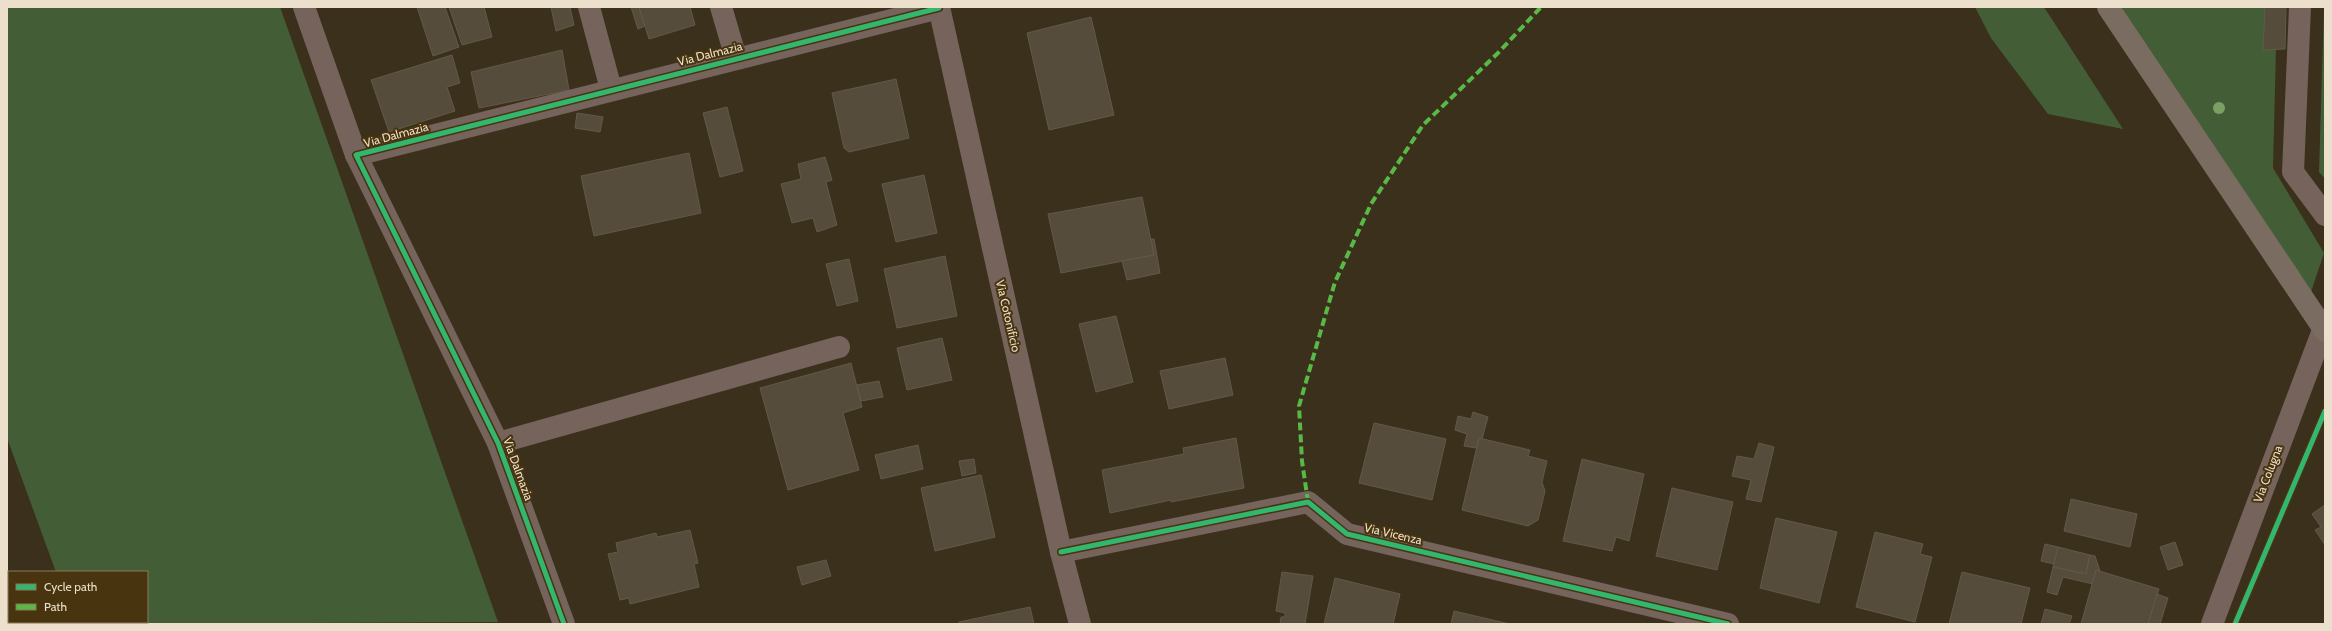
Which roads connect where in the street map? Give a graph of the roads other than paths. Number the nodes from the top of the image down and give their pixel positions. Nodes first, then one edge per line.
1 (304, 7) edge
2 (589, 7) edge
3 (721, 7) edge
4 (939, 7) edge
5 (2108, 7) edge
6 (2300, 7) edge
7 (736, 58) junction
8 (611, 89) junction
9 (356, 155) junction
10 (2325, 215) edge
11 (2325, 325) edge
12 (2325, 331) edge
13 (838, 347) dead end
14 (498, 443) junction
15 (1061, 552) junction
16 (564, 624) edge
17 (1080, 624) edge
18 (1728, 624) edge
19 (2212, 624) edge

1 - 9 street
2 - 8 street
3 - 7 street
4 - 7 street, Via Dalmazia
4 - 15 street, Via Cotonificio
5 - 12 main road, bridge
6 - 10 street
7 - 8 street, Via Dalmazia
8 - 9 street, Via Dalmazia
9 - 14 street, Via Dalmazia
11 - 19 street, Via Colugna
13 - 14 street
14 - 16 street, Via Dalmazia
15 - 17 street, Via Cotonificio
15 - 18 street, Via Vicenza

